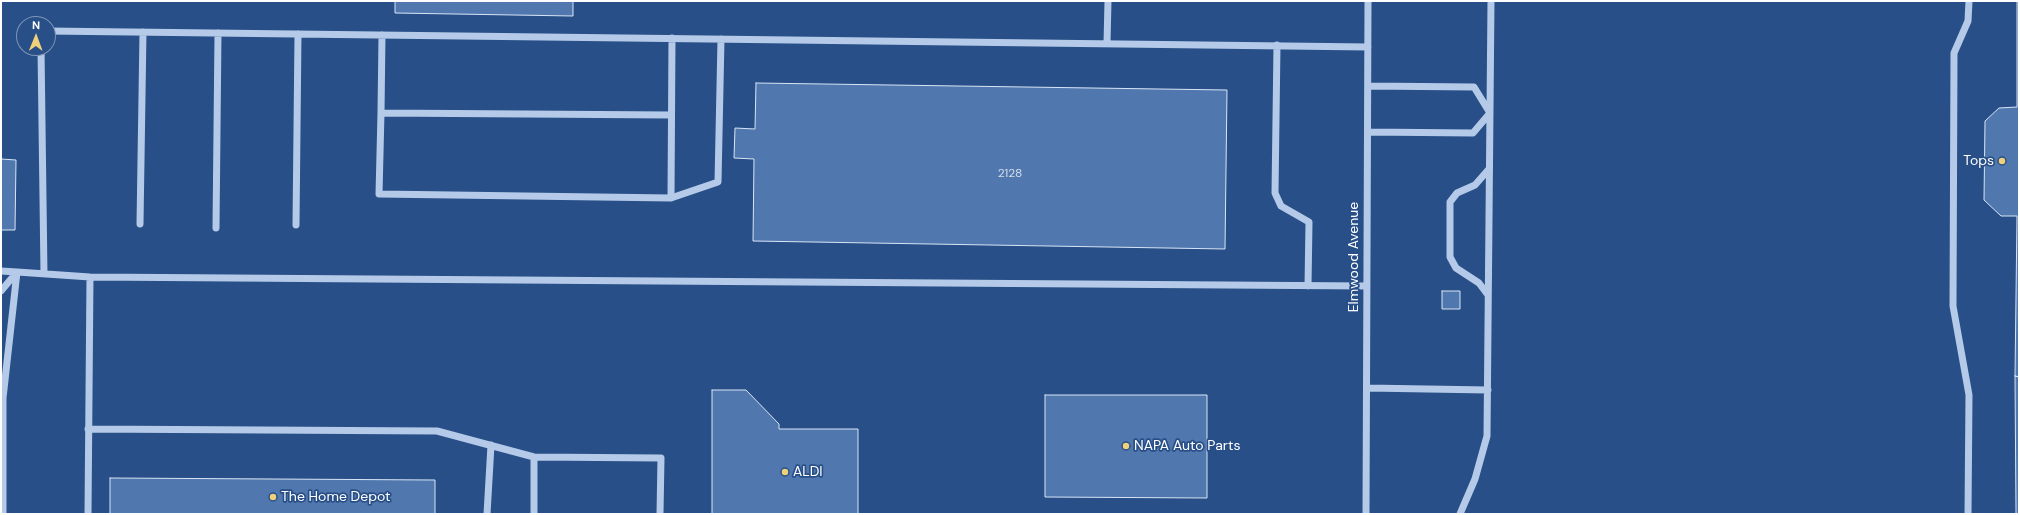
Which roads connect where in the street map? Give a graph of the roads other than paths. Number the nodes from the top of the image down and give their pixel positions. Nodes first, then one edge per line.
1 (1108, 1) edge
2 (1368, 1) edge
3 (1491, 1) edge
4 (1968, 1) edge
5 (56, 31) edge
6 (143, 32) junction
7 (218, 33) junction
8 (298, 34) junction
9 (382, 35) junction
10 (672, 38) junction
11 (721, 39) junction
12 (1107, 44) junction
13 (1277, 46) junction
14 (1368, 47) junction
15 (41, 56) edge
16 (1368, 86) junction
17 (380, 113) junction
18 (1490, 114) junction
19 (671, 115) junction
20 (1368, 132) junction
21 (1490, 169) junction
22 (671, 198) junction
23 (140, 224) dead end
24 (296, 226) dead end
25 (216, 228) dead end
26 (1, 271) edge
27 (17, 272) junction
28 (44, 274) junction
29 (90, 277) junction
30 (1308, 286) junction
31 (1367, 286) junction
32 (1, 291) edge
33 (1488, 295) junction
34 (1367, 388) junction
35 (1488, 390) junction
36 (88, 429) junction
37 (491, 445) junction
38 (534, 457) junction
39 (3, 514) edge
40 (88, 514) edge
41 (487, 514) edge
42 (534, 514) edge
43 (660, 514) edge
44 (1366, 514) edge
45 (1460, 514) edge
46 (1968, 514) edge

1 - 12 street
2 - 14 street, Elmwood Avenue
3 - 18 street
4 - 46 street
5 - 6 street
6 - 7 street
6 - 23 street
7 - 8 street
7 - 25 street
8 - 9 street
8 - 24 street
9 - 10 street
9 - 17 street
10 - 11 street
10 - 19 street
11 - 12 street
11 - 22 street
12 - 13 street
13 - 14 street
13 - 30 street
14 - 16 street, Elmwood Avenue
15 - 28 street
16 - 18 street
16 - 20 street, Elmwood Avenue
17 - 19 street
17 - 22 street
18 - 20 street
18 - 21 street
19 - 22 street
20 - 31 street, Elmwood Avenue
21 - 33 street
21 - 33 street
26 - 27 street
27 - 28 street
27 - 32 street
27 - 39 street
28 - 29 street
29 - 30 street
29 - 36 street
30 - 31 street
31 - 34 street, Elmwood Avenue
33 - 35 street
34 - 35 street
34 - 44 street, Elmwood Avenue
35 - 45 street
36 - 37 street
36 - 40 street
37 - 38 street
37 - 41 street
38 - 42 street
38 - 43 street

